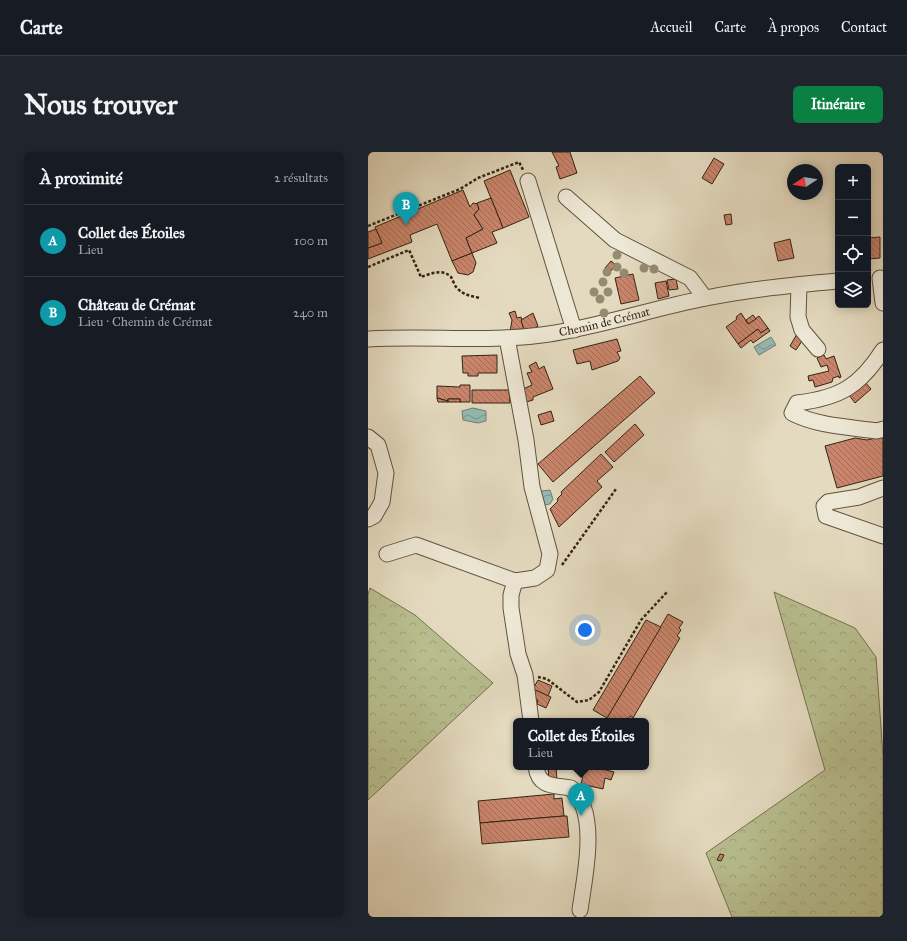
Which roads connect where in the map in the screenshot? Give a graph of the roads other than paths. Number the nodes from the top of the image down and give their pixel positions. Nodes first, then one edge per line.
1 (528, 181) road end
2 (566, 197) dead end
3 (877, 278) edge
4 (835, 281) edge
5 (799, 285) junction
6 (705, 298) junction
7 (883, 303) edge
8 (574, 330) junction
9 (507, 338) junction
10 (368, 339) edge
11 (818, 349) dead end
12 (883, 350) edge
13 (883, 429) edge
14 (368, 437) edge
15 (883, 488) edge
16 (368, 519) edge
17 (883, 536) edge
18 (387, 554) dead end
19 (515, 581) junction
20 (531, 718) edge
21 (536, 770) edge
22 (580, 910) dead end

1 - 8 street
2 - 6 street
3 - 7 street
4 - 5 street, Chemin de Crémat
5 - 6 street, Chemin de Crémat
5 - 11 street
6 - 8 street, Chemin de Crémat
8 - 9 street, Chemin de Crémat
9 - 10 street, Chemin de Crémat
9 - 19 street
12 - 13 street
14 - 16 street
15 - 17 street
18 - 19 street
19 - 20 street
21 - 22 street

